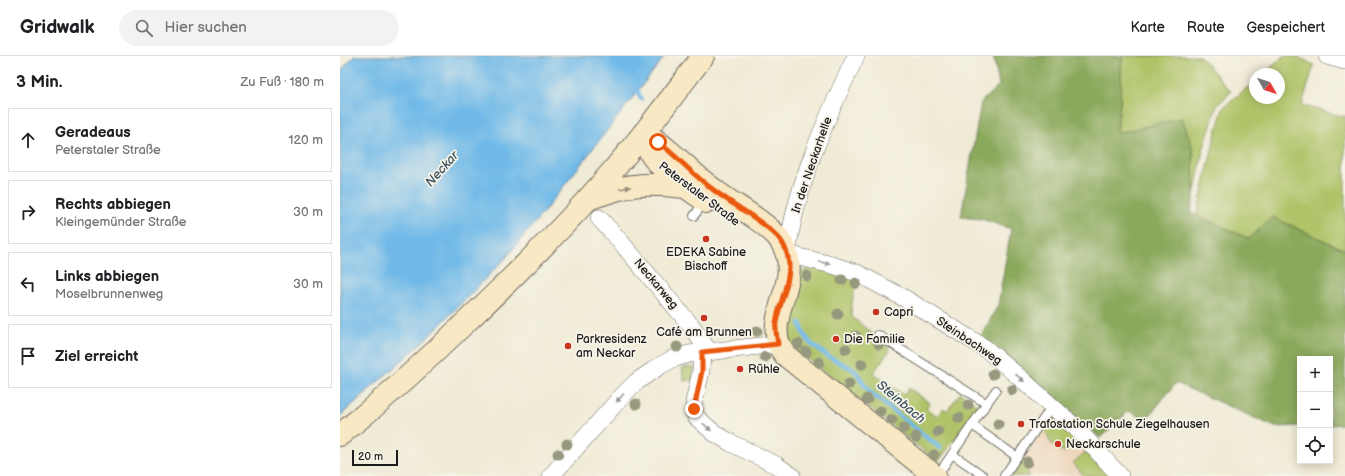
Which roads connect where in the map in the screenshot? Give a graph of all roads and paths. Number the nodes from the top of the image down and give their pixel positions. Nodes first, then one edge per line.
1 (703, 56) edge
2 (856, 56) edge
3 (1327, 56) edge
4 (1345, 61) edge
5 (644, 133) junction
6 (687, 188) junction
7 (588, 199) junction
8 (599, 218) dead end
9 (787, 254) junction
10 (878, 335) dead end
11 (778, 344) junction
12 (706, 352) junction
13 (996, 390) dead end
14 (987, 404) junction
15 (1052, 406) junction
16 (972, 425) junction
17 (340, 435) edge
18 (952, 454) junction
19 (1017, 457) junction
20 (551, 476) edge
21 (792, 476) edge
22 (936, 476) edge
23 (984, 476) edge
24 (1004, 476) edge
25 (1120, 476) edge

1 - 5 main road
2 - 9 street, In der Neckarhelle
3 - 4 street
5 - 6 main road, Peterstaler Straße
5 - 7 main road
5 - 9 main road, Peterstaler Straße
7 -> 6 main road
6 - 9 main road, Peterstaler Straße
7 - 17 main road
8 - 12 street, Neckarweg
9 - 11 main road, Peterstaler Straße
9 -> 15 street, Steinbachweg
10 - 14 lane
11 - 12 street
11 - 22 main road
12 -> 20 street
12 -> 21 street
13 - 14 lane
14 - 16 lane
15 - 19 lane
15 - 25 street, Steinbachweg
16 - 18 lane
16 - 19 lane
18 - 22 lane
18 - 23 lane
19 - 24 lane

